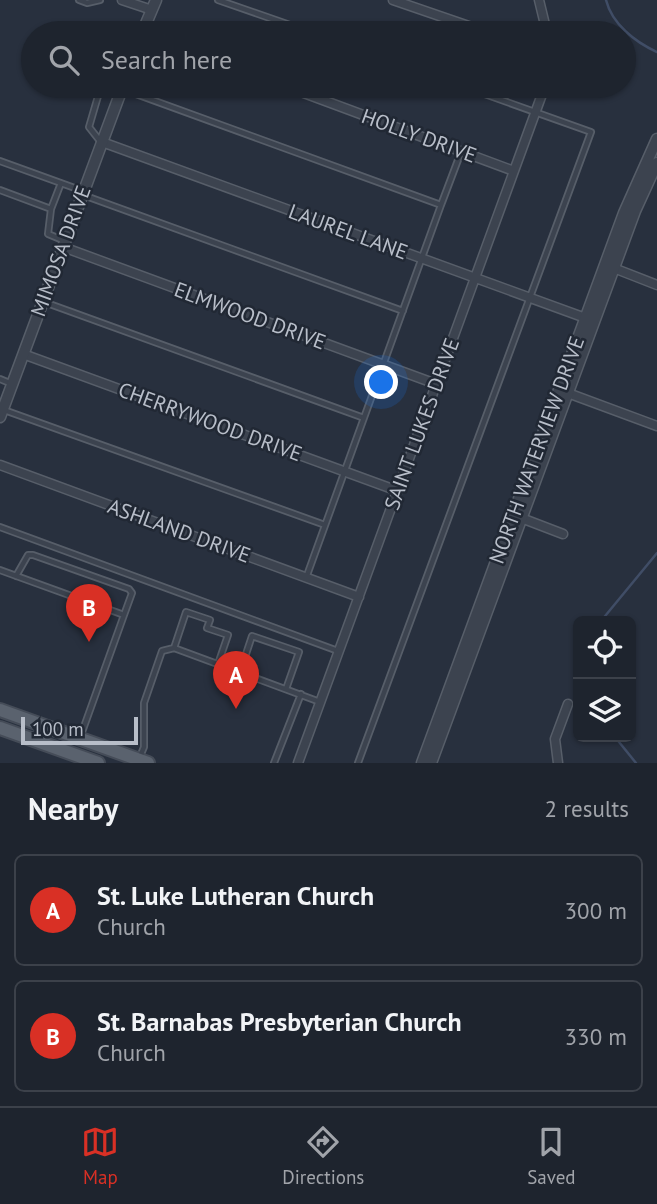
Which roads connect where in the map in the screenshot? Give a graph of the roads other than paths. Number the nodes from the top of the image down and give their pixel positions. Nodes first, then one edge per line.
1 (79, 0) edge
2 (100, 0) edge
3 (122, 0) edge
4 (218, 0) edge
5 (393, 0) edge
6 (539, 0) edge
7 (154, 5) edge
8 (278, 21) edge
9 (453, 21) edge
10 (544, 21) edge
11 (97, 98) edge
12 (118, 98) edge
13 (152, 98) edge
14 (317, 98) edge
15 (496, 98) edge
16 (541, 98) edge
17 (536, 112) junction
18 (102, 142) junction
19 (656, 146) edge
20 (461, 152) junction
21 (0, 161) edge
22 (657, 163) edge
23 (514, 171) junction
24 (61, 183) junction
25 (0, 190) edge
26 (83, 193) junction
27 (441, 205) junction
28 (51, 209) junction
29 (64, 244) junction
30 (422, 259) junction
31 (609, 267) junction
32 (475, 278) junction
33 (657, 285) edge
34 (530, 298) junction
35 (43, 302) junction
36 (403, 311) junction
37 (589, 320) junction
38 (23, 354) junction
39 (383, 365) junction
40 (0, 379) edge
41 (12, 384) junction
42 (436, 384) junction
43 (563, 392) junction
44 (1, 413) edge
45 (364, 418) junction
46 (657, 426) edge
47 (0, 465) edge
48 (345, 472) junction
49 (398, 491) junction
50 (517, 517) junction
51 (325, 525) junction
52 (0, 527) edge
53 (563, 534) dead end
54 (0, 570) edge
55 (16, 576) junction
56 (306, 578) junction
57 (359, 597) junction
58 (124, 615) junction
59 (174, 648) junction
60 (339, 651) junction
61 (218, 664) junction
62 (240, 672) junction
63 (286, 689) junction
64 (300, 694) junction
65 (320, 702) junction
66 (568, 704) dead end
67 (0, 710) edge
68 (0, 728) edge
69 (79, 739) junction
70 (78, 760) edge
71 (141, 762) edge
72 (98, 763) edge
73 (274, 763) edge
74 (298, 763) edge
75 (358, 763) edge
76 (422, 763) edge
77 (431, 763) edge
78 (558, 763) edge

1 - 2 lane
3 - 7 street
4 - 8 lane
5 - 9 street
6 - 10 street
11 - 18 lane
12 - 18 street, MIMOSA DRIVE
13 - 27 lane
14 - 20 street, HOLLY DRIVE
15 - 17 lane
16 - 17 street, SAINT LUKES DRIVE
17 - 23 street, SAINT LUKES DRIVE
17 - 34 lane
18 - 26 street, MIMOSA DRIVE
18 - 30 street, LAUREL LANE
19 - 31 street, NORTH WATERVIEW DRIVE
20 - 23 street, HOLLY DRIVE
20 - 27 lane
21 - 24 lane
22 - 31 street, NORTH WATERVIEW DRIVE
23 - 32 street, SAINT LUKES DRIVE
24 - 26 lane
24 - 28 lane
25 - 28 lane
26 - 29 street, MIMOSA DRIVE
26 - 36 lane
27 - 30 lane
28 - 29 lane
29 - 35 street, MIMOSA DRIVE
29 - 39 street, ELMWOOD DRIVE
30 - 32 street, LAUREL LANE
30 - 36 lane
31 - 33 street
31 - 37 street, NORTH WATERVIEW DRIVE
32 - 34 street, LAUREL LANE
32 - 42 street, SAINT LUKES DRIVE
34 - 37 street, LAUREL LANE
34 - 75 lane
35 - 38 street, MIMOSA DRIVE
35 - 45 lane
36 - 39 lane
37 - 43 street, NORTH WATERVIEW DRIVE
38 - 41 street, MIMOSA DRIVE
38 - 48 street, CHERRYWOOD DRIVE
39 - 42 street, ELMWOOD DRIVE
39 - 45 lane
40 - 41 lane
41 - 44 street, MIMOSA DRIVE
42 - 49 street, SAINT LUKES DRIVE
43 - 46 street
43 - 50 street, NORTH WATERVIEW DRIVE
44 - 51 lane
45 - 48 lane
47 - 56 street, ASHLAND DRIVE
48 - 49 street, CHERRYWOOD DRIVE
48 - 51 lane
49 - 57 street, SAINT LUKES DRIVE
50 - 53 street
50 - 76 street, NORTH WATERVIEW DRIVE
50 - 77 street, NORTH WATERVIEW DRIVE
51 - 56 lane
52 - 60 lane
54 - 55 lane
55 - 58 lane
55 - 58 lane
56 - 57 street, ASHLAND DRIVE
57 - 60 street, SAINT LUKES DRIVE
58 - 69 lane
59 - 61 lane
59 - 61 lane
59 - 71 lane
60 - 65 street, SAINT LUKES DRIVE
61 - 62 lane
62 - 63 lane
62 - 63 lane
63 - 64 lane
64 - 65 lane
64 - 73 lane
65 - 74 street, SAINT LUKES DRIVE
66 - 78 street
67 - 69 main road
68 - 70 main road
69 - 71 main road
70 - 72 main road

